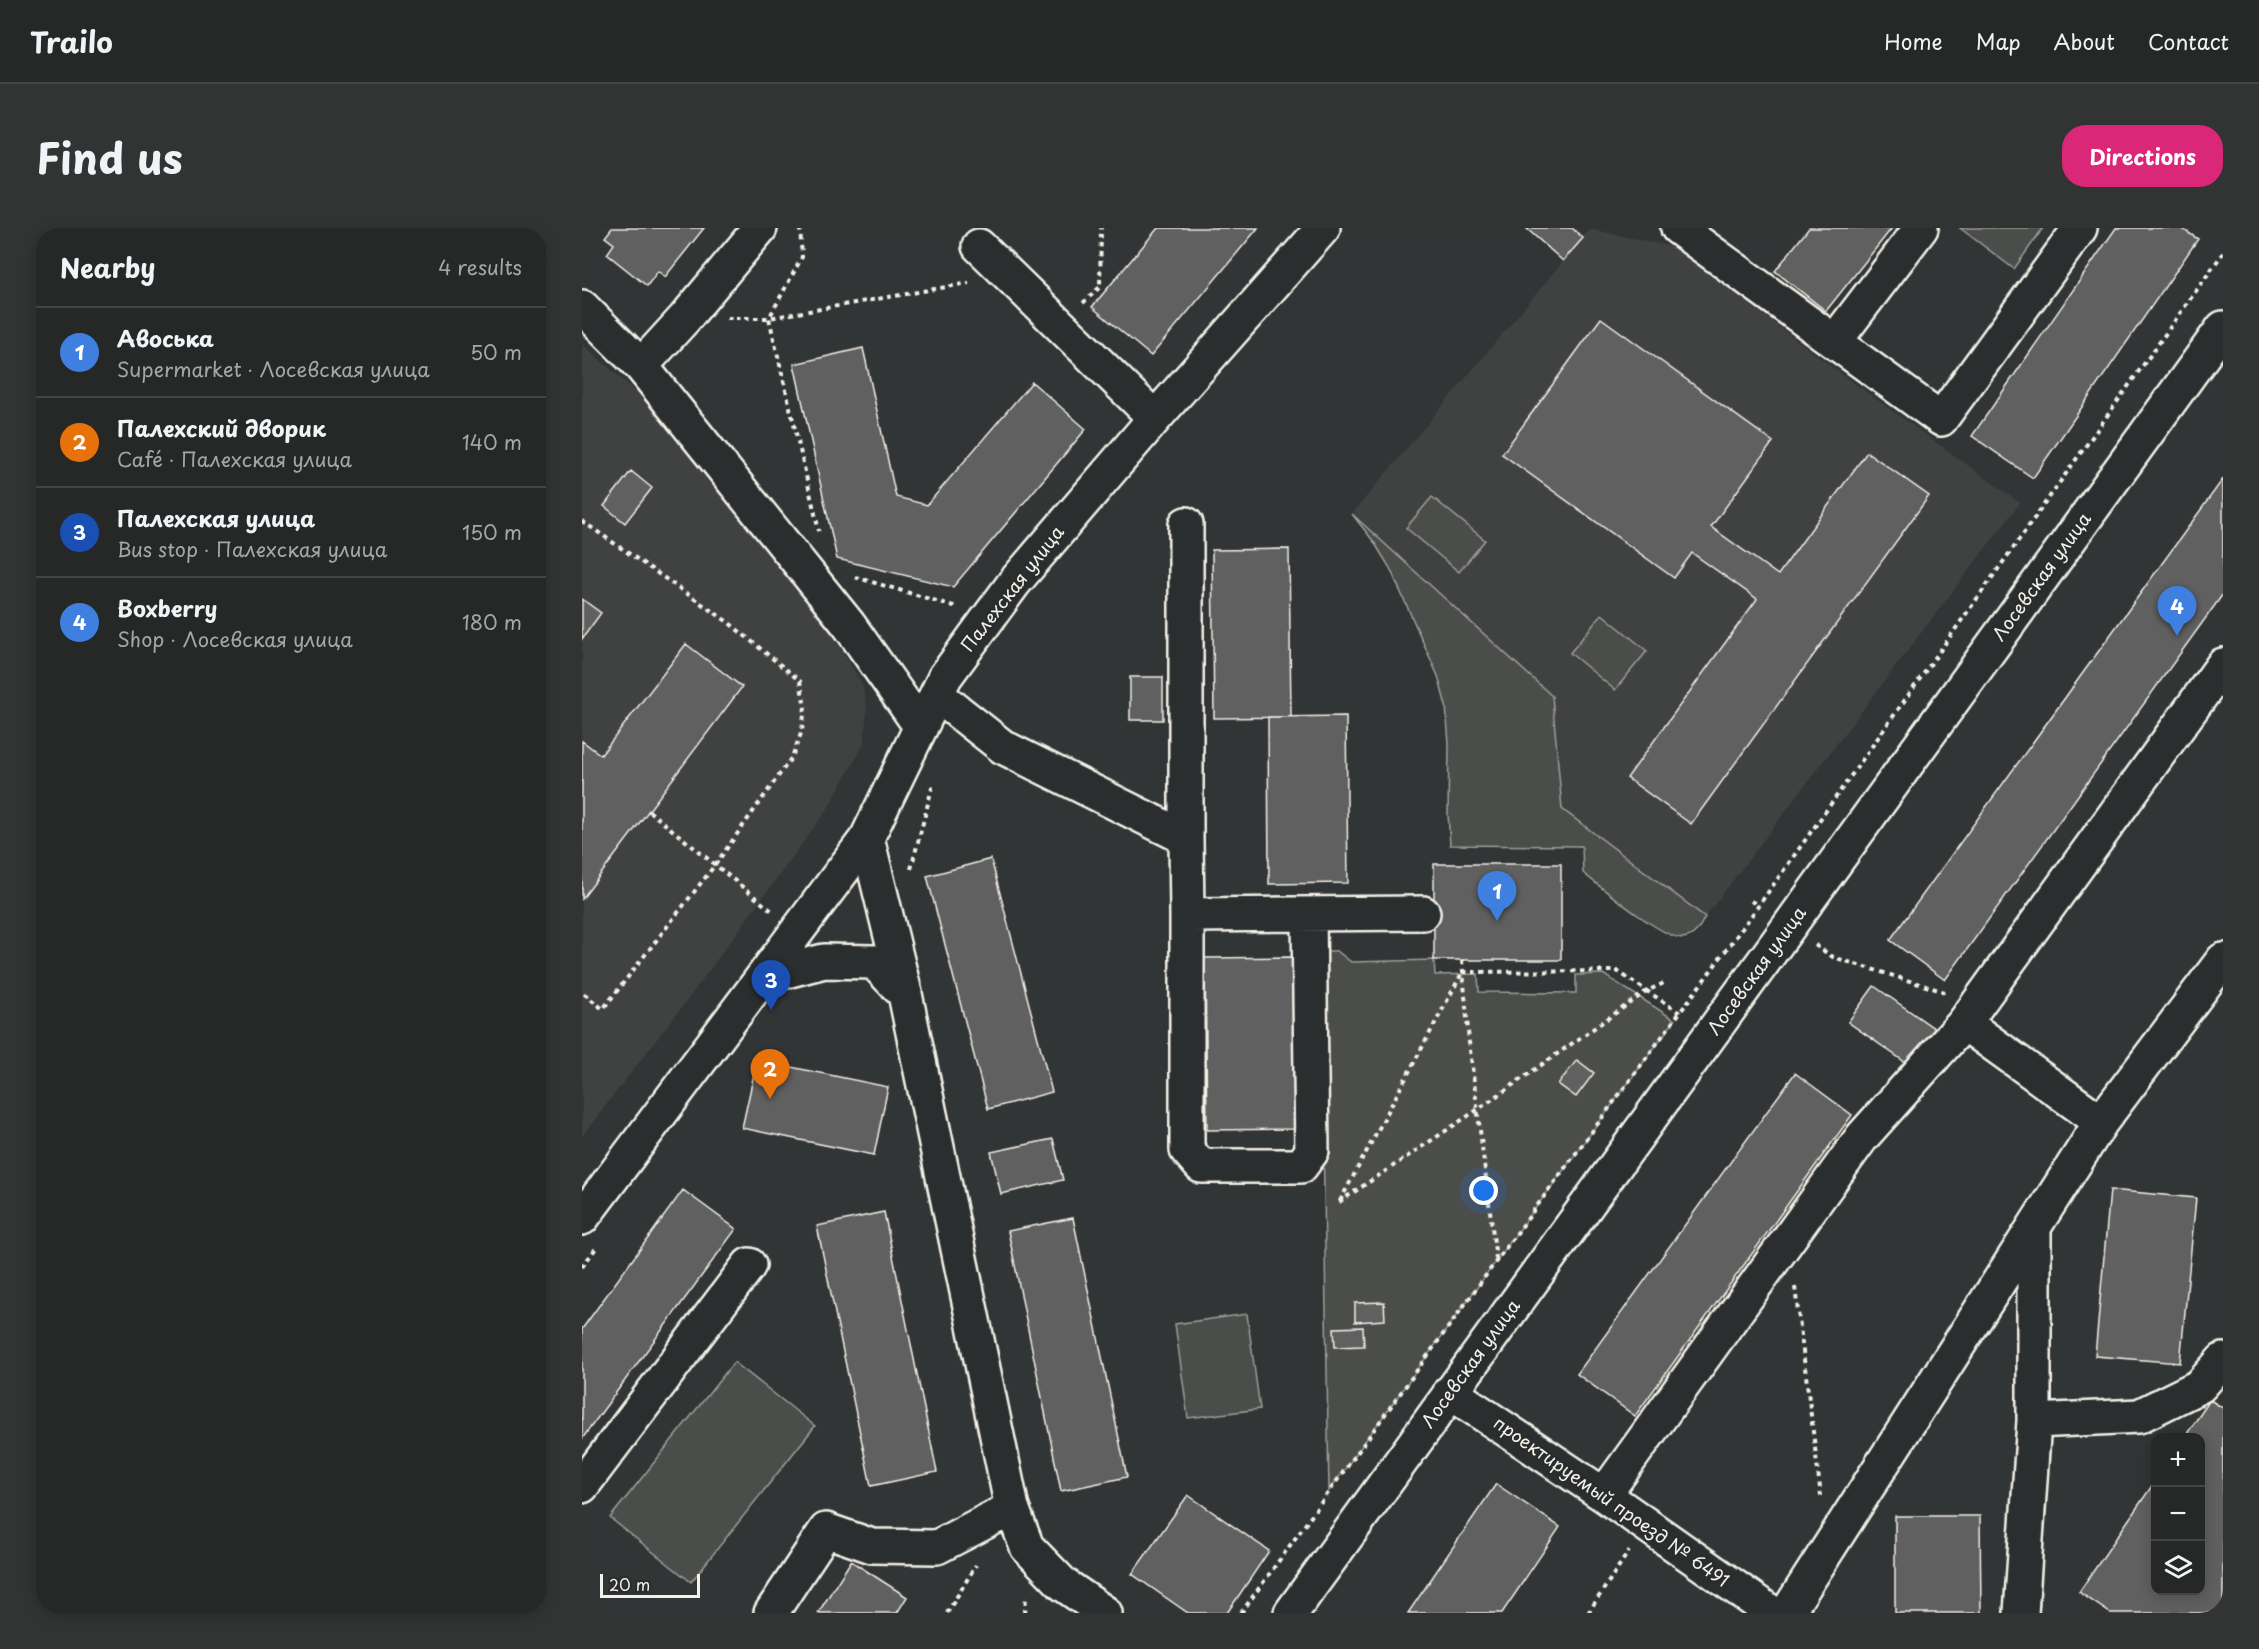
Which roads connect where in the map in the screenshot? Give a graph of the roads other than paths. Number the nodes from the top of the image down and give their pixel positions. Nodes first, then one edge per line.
1 (760, 228) edge
2 (1323, 228) edge
3 (1678, 228) edge
4 (1921, 228) edge
5 (2080, 228) edge
6 (979, 246) dead end
7 (582, 307) edge
8 (2223, 328) edge
9 (1835, 341) junction
10 (641, 366) junction
11 (1155, 418) junction
12 (1186, 524) dead end
13 (2223, 665) edge
14 (937, 694) junction
15 (921, 727) junction
16 (867, 838) junction
17 (1186, 838) junction
18 (1423, 913) dead end
19 (1309, 914) junction
20 (1186, 915) junction
21 (2223, 960) edge
22 (763, 977) junction
23 (905, 994) junction
24 (1964, 1023) junction
25 (2102, 1122) junction
26 (582, 1218) edge
27 (2034, 1227) junction
28 (749, 1265) dead end
29 (2223, 1360) edge
30 (1450, 1392) junction
31 (2034, 1421) junction
32 (582, 1486) edge
33 (1604, 1495) junction
34 (1012, 1508) junction
35 (771, 1613) edge
36 (1105, 1613) edge
37 (1291, 1613) edge
38 (1772, 1613) edge
39 (1787, 1613) edge
40 (2021, 1613) edge

1 - 10 street
2 - 11 street, Палехская улица
3 - 9 street
4 - 9 street
5 - 9 street
6 - 11 street
7 - 10 street
8 - 30 street, Лосевская улица
10 - 15 street
11 - 14 street, Палехская улица
12 - 17 street
13 - 24 street
14 - 15 street, Палехская улица
14 - 17 street
15 - 16 street, Палехская улица
16 - 22 street, Палехская улица
16 - 23 street
17 - 20 street
18 - 19 street
19 - 20 street
19 - 20 street
21 - 25 street
22 - 23 street
22 - 26 street, Палехская улица
23 - 34 street
24 - 25 street
24 - 33 street
25 - 27 street
27 - 31 street
27 - 39 street
28 - 32 street
29 - 31 street
30 - 33 street, проектируемый проезд № 6491
30 - 37 street, Лосевская улица
31 - 40 street
33 - 38 street, проектируемый проезд № 6491
34 - 35 street
34 - 36 street

